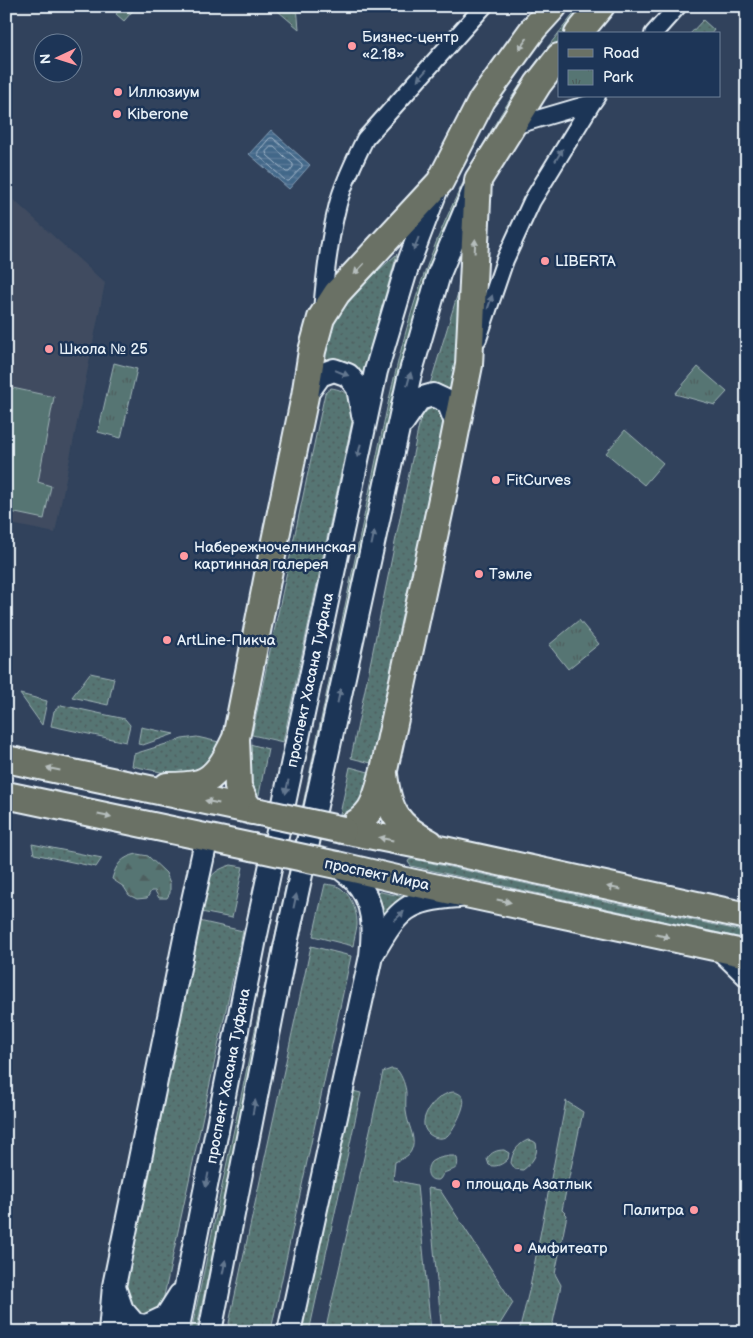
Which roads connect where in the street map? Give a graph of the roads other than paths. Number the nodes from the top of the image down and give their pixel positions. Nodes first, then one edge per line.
1 (484, 6) edge
2 (554, 6) edge
3 (601, 6) edge
4 (678, 6) edge
5 (580, 32) edge
6 (654, 32) edge
7 (558, 58) edge
8 (594, 100) edge
9 (510, 128) junction
10 (478, 180) junction
11 (440, 182) junction
12 (321, 318) junction
13 (469, 364) junction
14 (305, 396) junction
15 (365, 425) junction
16 (457, 425) junction
17 (397, 431) junction
18 (236, 738) junction
19 (6, 759) edge
20 (384, 770) junction
21 (140, 787) junction
22 (6, 795) edge
23 (256, 812) junction
24 (344, 830) junction
25 (207, 837) junction
26 (444, 850) junction
27 (337, 865) junction
28 (474, 895) junction
29 (711, 909) junction
30 (747, 910) edge
31 (747, 916) edge
32 (714, 947) junction
33 (747, 954) edge
34 (371, 956) junction
35 (747, 980) edge
36 (186, 1284) junction
37 (114, 1286) junction
38 (219, 1292) junction
39 (287, 1327) edge
40 (110, 1332) edge
41 (177, 1332) edge
42 (210, 1332) edge
43 (225, 1332) edge

1 -> 12 street
2 -> 11 main road, проспект Хасана Туфана
3 - 5 main road
4 - 6 street
7 - 9 main road
8 - 9 street
13 -> 8 street
9 - 10 main road
13 -> 10 main road
17 -> 10 main road
11 -> 12 main road
11 -> 15 main road, проспект Хасана Туфана
12 - 14 main road
13 - 16 main road
14 -> 15 main road
14 - 18 main road
15 -> 36 main road, проспект Хасана Туфана
16 - 17 main road
16 - 20 main road
38 -> 17 main road
18 - 21 main road
18 - 23 main road
21 -> 19 main road
20 - 24 main road
20 - 26 main road
23 -> 21 main road
22 -> 25 main road, проспект Мира
23 - 24 main road, bridge
26 -> 24 main road
25 - 27 main road, проспект Мира, bridge
25 - 37 main road
29 -> 26 main road
27 - 28 main road, проспект Мира
27 - 34 main road
28 -> 32 main road, проспект Мира
34 -> 28 main road
29 - 30 street
29 - 31 main road
32 - 33 main road, проспект Мира
32 - 35 street
34 - 39 main road
36 - 37 main road
36 - 41 main road, проспект Хасана Туфана
37 - 40 main road
38 - 42 main road
38 - 43 main road

